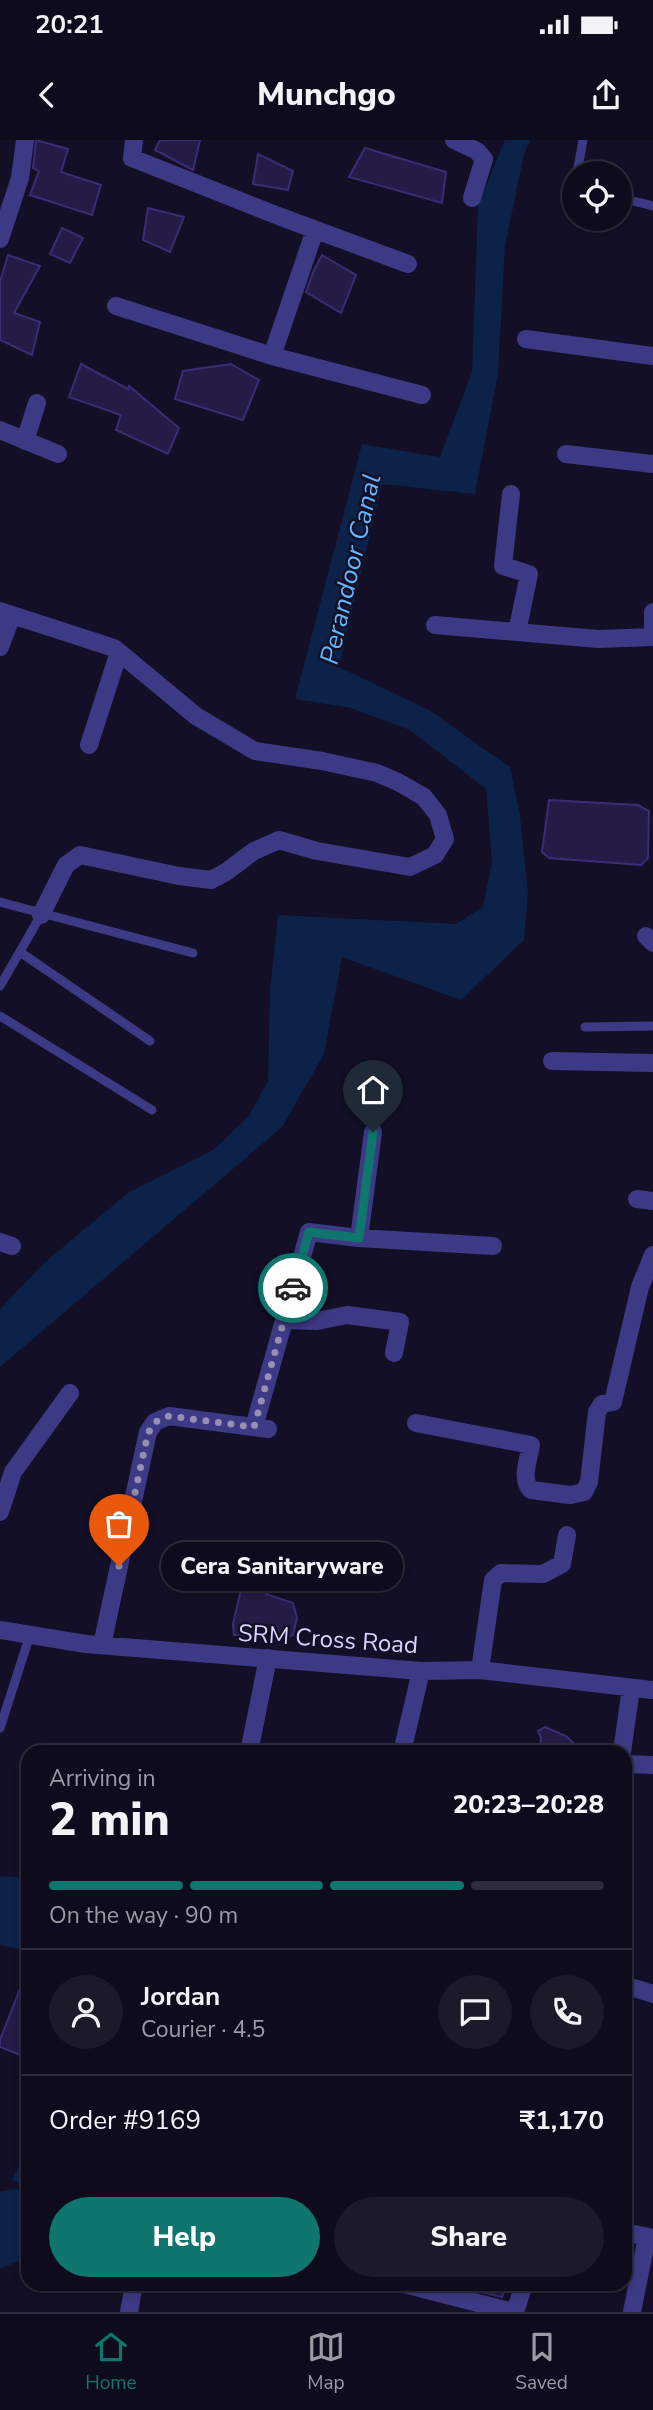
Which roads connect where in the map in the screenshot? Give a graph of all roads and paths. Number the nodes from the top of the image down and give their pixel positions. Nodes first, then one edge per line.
1 (25, 140) edge
2 (134, 140) edge
3 (454, 140) edge
4 (583, 140) edge
5 (579, 161) edge
6 (472, 198) dead end
7 (632, 201) edge
8 (653, 206) edge
9 (315, 230) junction
10 (0, 239) edge
11 (408, 264) dead end
12 (116, 306) dead end
13 (526, 339) dead end
14 (272, 356) junction
15 (653, 356) edge
16 (422, 395) dead end
17 (37, 402) dead end
18 (0, 430) edge
19 (25, 441) junction
20 (58, 454) dead end
21 (566, 454) dead end
22 (653, 464) edge
23 (511, 494) dead end
24 (653, 612) edge
25 (6, 613) edge
26 (435, 625) dead end
27 (517, 632) junction
28 (653, 637) edge
29 (0, 647) edge
30 (116, 650) junction
31 (89, 745) dead end
32 (0, 902) edge
33 (41, 915) junction
34 (20, 952) junction
35 (193, 953) dead end
36 (0, 986) edge
37 (0, 1016) edge
38 (653, 1026) edge
39 (585, 1027) dead end
40 (150, 1041) dead end
41 (552, 1061) dead end
42 (653, 1063) edge
43 (152, 1110) dead end
44 (373, 1132) dead end
45 (359, 1238) junction
46 (493, 1246) dead end
47 (653, 1255) edge
48 (284, 1320) junction
49 (394, 1353) dead end
50 (70, 1393) dead end
51 (415, 1423) dead end
52 (0, 1509) edge
53 (567, 1535) dead end
54 (0, 1630) edge
55 (30, 1635) junction
56 (102, 1645) junction
57 (268, 1658) junction
58 (480, 1670) junction
59 (421, 1671) junction
60 (631, 1688) junction
61 (653, 1690) edge
62 (0, 1728) edge
63 (250, 1745) edge
64 (404, 1745) edge
65 (623, 1745) edge
66 (632, 1764) edge
67 (653, 1765) edge
68 (632, 1987) edge
69 (653, 1994) edge
70 (632, 2234) edge
71 (650, 2238) edge
72 (133, 2291) edge
73 (432, 2291) edge
74 (522, 2291) edge
75 (129, 2312) edge
76 (514, 2312) edge
77 (632, 2312) edge

1 - 10 street
2 - 9 street
3 - 6 street
4 - 5 lane
7 - 8 lane
9 - 11 street
9 - 14 street
12 - 14 street
13 - 15 street
14 - 16 street
17 - 19 street
18 - 19 street
19 - 20 street
21 - 22 street
23 - 27 street
24 - 28 street
25 - 29 street
25 - 30 street
26 - 27 street
27 - 28 street
30 - 31 street
30 - 33 street
32 - 33 lane
33 - 34 lane
33 - 35 lane
34 - 36 lane
34 - 40 lane
37 - 43 lane
38 - 39 lane
41 - 42 street
44 - 45 street
45 - 46 street
45 - 48 street
47 - 51 street
48 - 49 street
48 - 56 street
50 - 52 street
53 - 58 street
54 - 55 street, SRM Cross Road
55 - 56 street, SRM Cross Road
55 - 62 lane
56 - 57 street, SRM Cross Road
57 - 59 street, SRM Cross Road
57 - 63 street
58 - 59 street, SRM Cross Road
58 - 60 street, SRM Cross Road
59 - 64 street
60 - 61 street, SRM Cross Road
60 - 65 street
66 - 67 street
68 - 69 street
70 - 71 street
71 - 77 street
72 - 75 street
73 - 76 street
74 - 76 street

